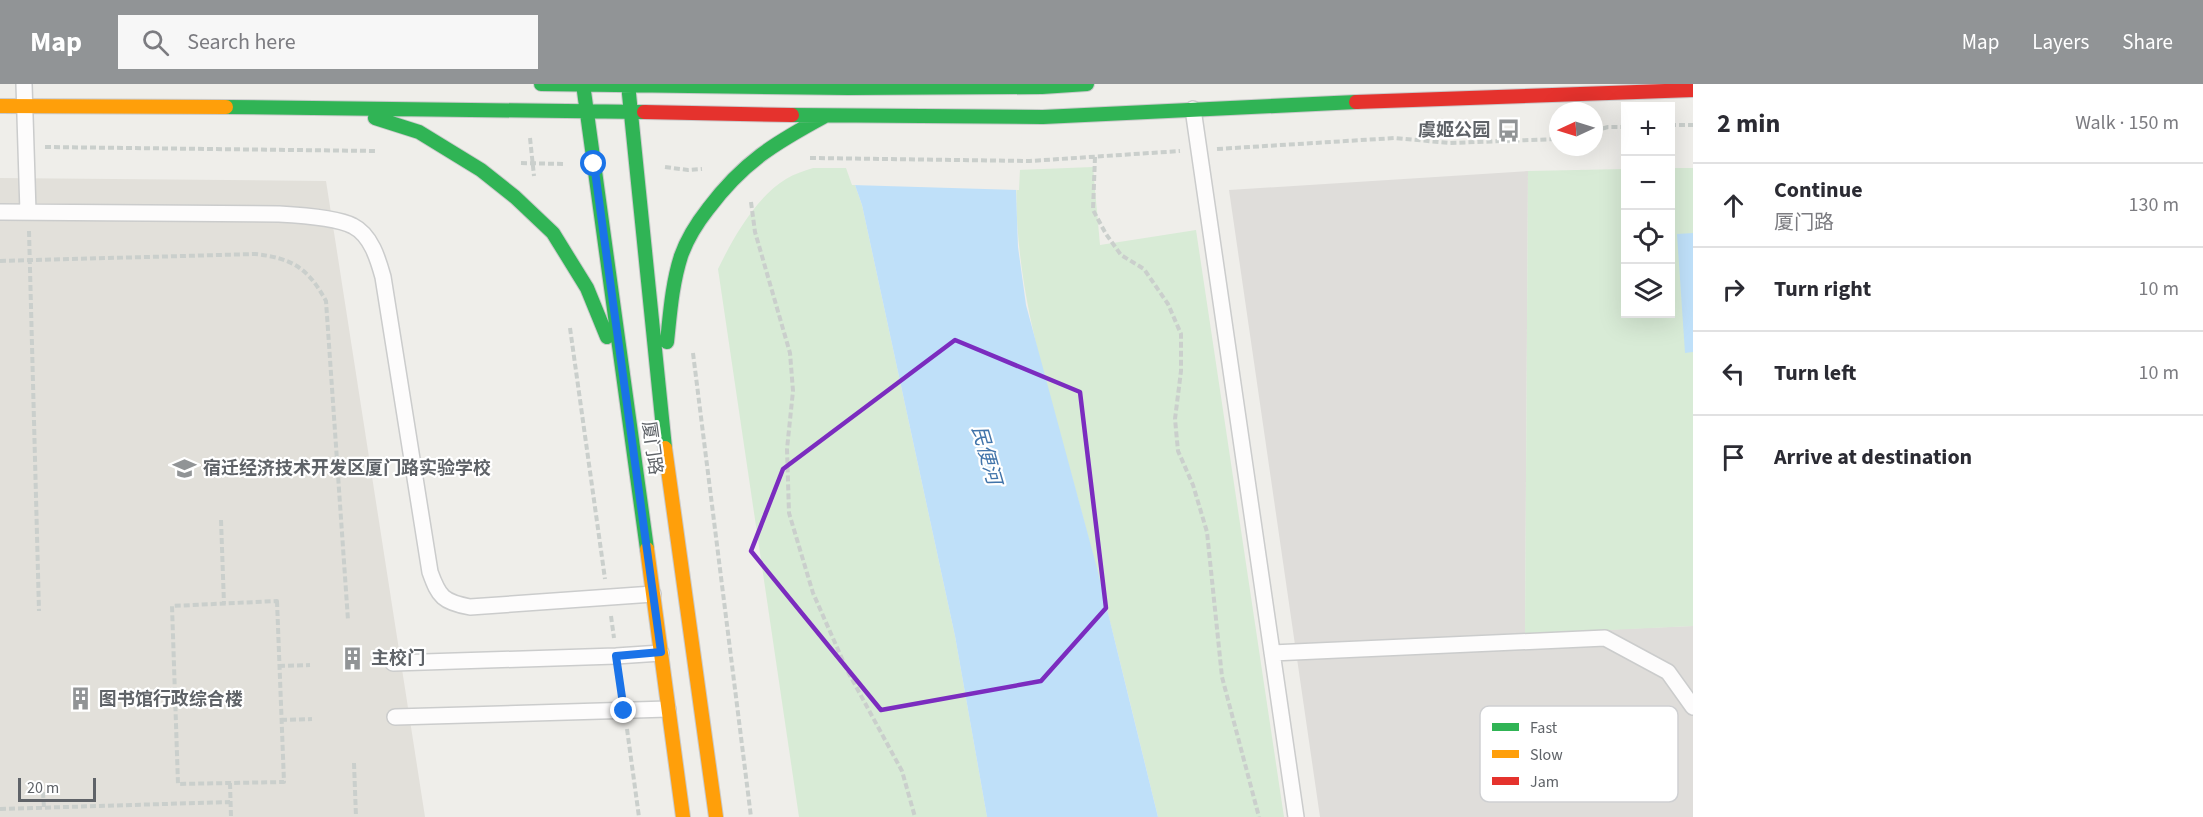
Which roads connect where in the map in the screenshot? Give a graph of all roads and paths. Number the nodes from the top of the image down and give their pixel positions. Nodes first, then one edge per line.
1 (24, 84) edge
2 (541, 84) edge
3 (1087, 84) edge
4 (583, 85) edge
5 (628, 85) edge
6 (824, 86) edge
7 (1693, 90) edge
8 (0, 106) edge
9 (25, 106) junction
10 (342, 107) junction
11 (1193, 109) junction
12 (527, 111) junction
13 (587, 112) junction
14 (631, 113) junction
15 (825, 116) junction
16 (1675, 125) edge
17 (1693, 125) edge
18 (1621, 127) edge
19 (1603, 128) edge
20 (1549, 139) edge
21 (1199, 150) junction
22 (665, 156) dead end
23 (1095, 157) junction
24 (846, 158) dead end
25 (746, 166) junction
26 (668, 175) dead end
27 (535, 186) dead end
28 (0, 212) edge
29 (28, 212) junction
30 (30, 260) junction
31 (0, 261) edge
32 (568, 317) dead end
33 (693, 348) dead end
34 (625, 381) junction
35 (660, 409) junction
36 (221, 520) dead end
37 (653, 594) junction
38 (608, 598) junction
39 (224, 604) junction
40 (39, 611) dead end
41 (348, 620) dead end
42 (661, 652) junction
43 (1272, 653) junction
44 (616, 656) junction
45 (393, 663) dead end
46 (310, 665) dead end
47 (279, 666) dead end
48 (1693, 707) edge
49 (668, 709) junction
50 (624, 711) junction
51 (395, 717) dead end
52 (312, 719) dead end
53 (281, 720) dead end
54 (354, 763) dead end
55 (230, 783) junction
56 (43, 792) dead end
57 (230, 802) junction
58 (44, 808) junction
59 (0, 809) edge
60 (231, 817) edge
61 (356, 817) edge
62 (639, 817) edge
63 (683, 817) edge
64 (716, 817) edge
65 (751, 817) edge
66 (915, 817) edge
67 (1259, 817) edge
68 (1296, 817) edge

1 - 9 lane
2 - 4 street
3 - 6 street
4 - 5 street
4 - 13 street, 厦门路
5 - 6 street
5 - 14 street, 厦门路
7 - 11 street
8 - 9 street
9 - 10 street
9 - 29 lane
10 - 12 street
10 - 34 street
11 - 15 street
11 - 21 lane
12 - 13 street
12 - 27 path
13 - 14 street
13 - 34 street, 厦门路
14 - 15 street
14 - 35 street, 厦门路
15 - 25 street
16 - 17 path
18 - 19 path
20 - 21 path
21 - 23 path
21 - 43 lane
22 - 26 path
23 - 24 path
23 - 67 path
25 - 35 street
25 - 66 path
28 - 29 lane
29 - 30 path
29 - 38 lane
30 - 31 path
30 - 40 path
30 - 41 path
32 - 38 path
33 - 65 path
34 - 37 street, 厦门路
35 - 64 street, 厦门路
36 - 39 path
37 - 38 lane
37 - 42 street, 厦门路
38 - 44 path
39 - 55 path
39 - 55 path
42 - 44 lane
42 - 49 street, 厦门路
43 - 48 lane
43 - 68 lane
44 - 45 lane
44 - 50 path
46 - 47 path
49 - 50 lane
49 - 63 street, 厦门路
50 - 51 lane
50 - 62 path
52 - 53 path
54 - 61 path
55 - 57 path
56 - 58 path
57 - 58 path
57 - 60 path
58 - 59 path

